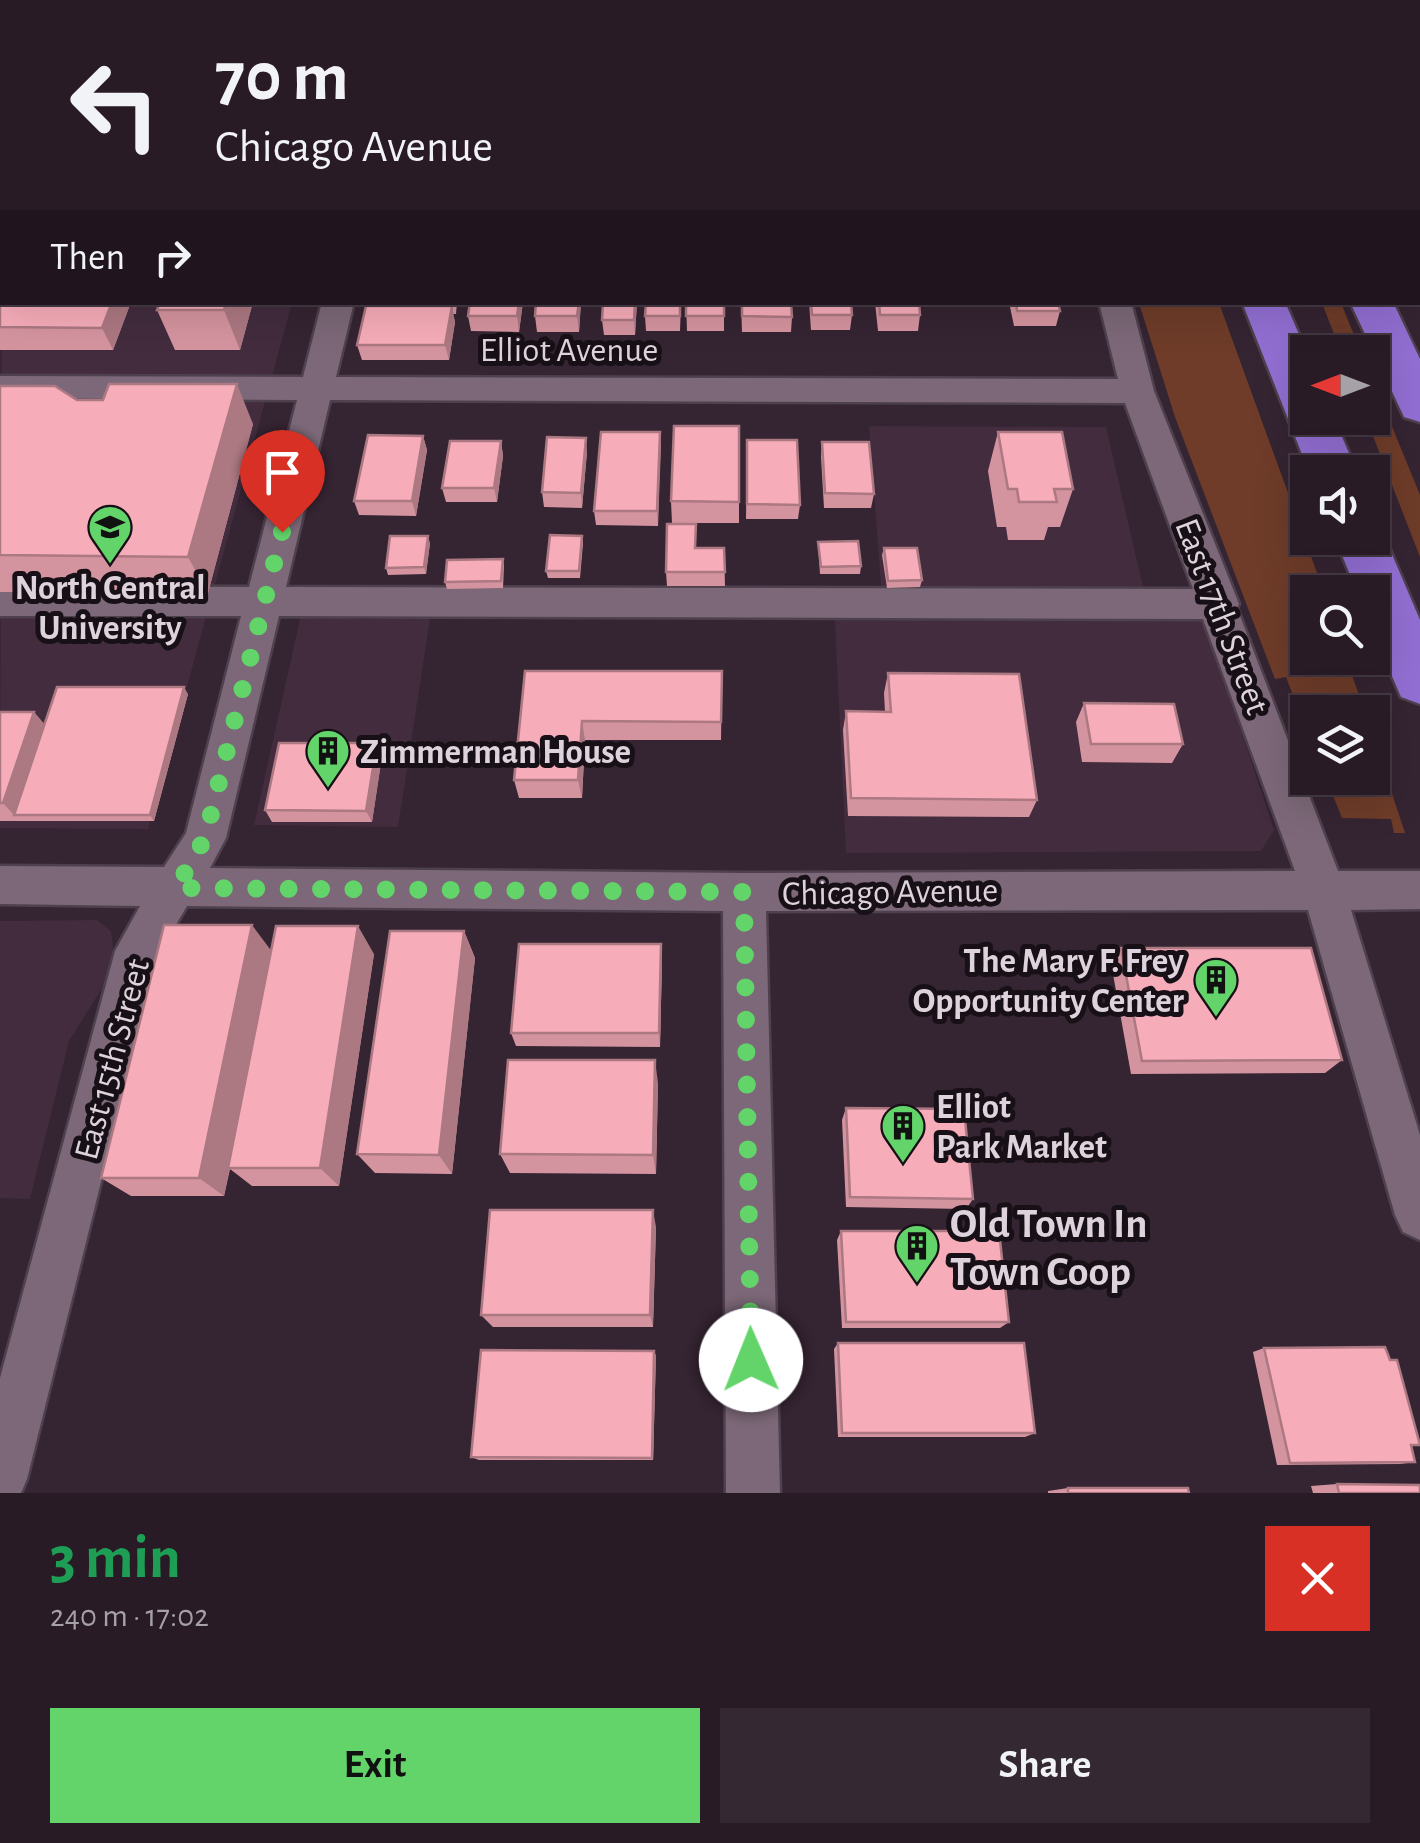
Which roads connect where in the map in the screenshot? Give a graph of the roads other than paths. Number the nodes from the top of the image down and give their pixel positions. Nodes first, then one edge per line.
1 (337, 305) edge
2 (1116, 305) edge
3 (1264, 305) edge
4 (1289, 305) edge
5 (1372, 305) edge
6 (1392, 305) edge
7 (1300, 335) edge
8 (1290, 367) edge
9 (1420, 371) edge
10 (0, 388) edge
11 (318, 388) junction
12 (1137, 391) junction
13 (1420, 406) edge
14 (1367, 555) edge
15 (1381, 555) edge
16 (0, 602) edge
17 (264, 604) junction
18 (1220, 604) junction
19 (1420, 660) edge
20 (1420, 682) edge
21 (0, 885) edge
22 (176, 888) junction
23 (1420, 890) edge
24 (1324, 891) junction
25 (744, 892) junction
26 (1420, 1216) edge
27 (0, 1479) edge
28 (753, 1493) edge

1 - 11 street, East 15th Street
2 - 12 street, East 17th Street
3 - 8 highway
4 - 7 highway
5 - 13 highway
6 - 9 highway
10 - 11 street, Elliot Avenue
11 - 12 street, Elliot Avenue
11 - 17 street, East 15th Street
12 - 18 street, East 17th Street
14 - 20 highway
15 - 19 highway
16 - 17 street
17 - 18 street
17 - 22 street, East 15th Street
18 - 24 street, East 17th Street
21 - 22 street, Chicago Avenue
22 - 25 street, Chicago Avenue
22 - 27 street, East 15th Street
23 - 24 street, Chicago Avenue
24 - 25 street, Chicago Avenue
24 - 26 street, East 17th Street
25 - 28 street

